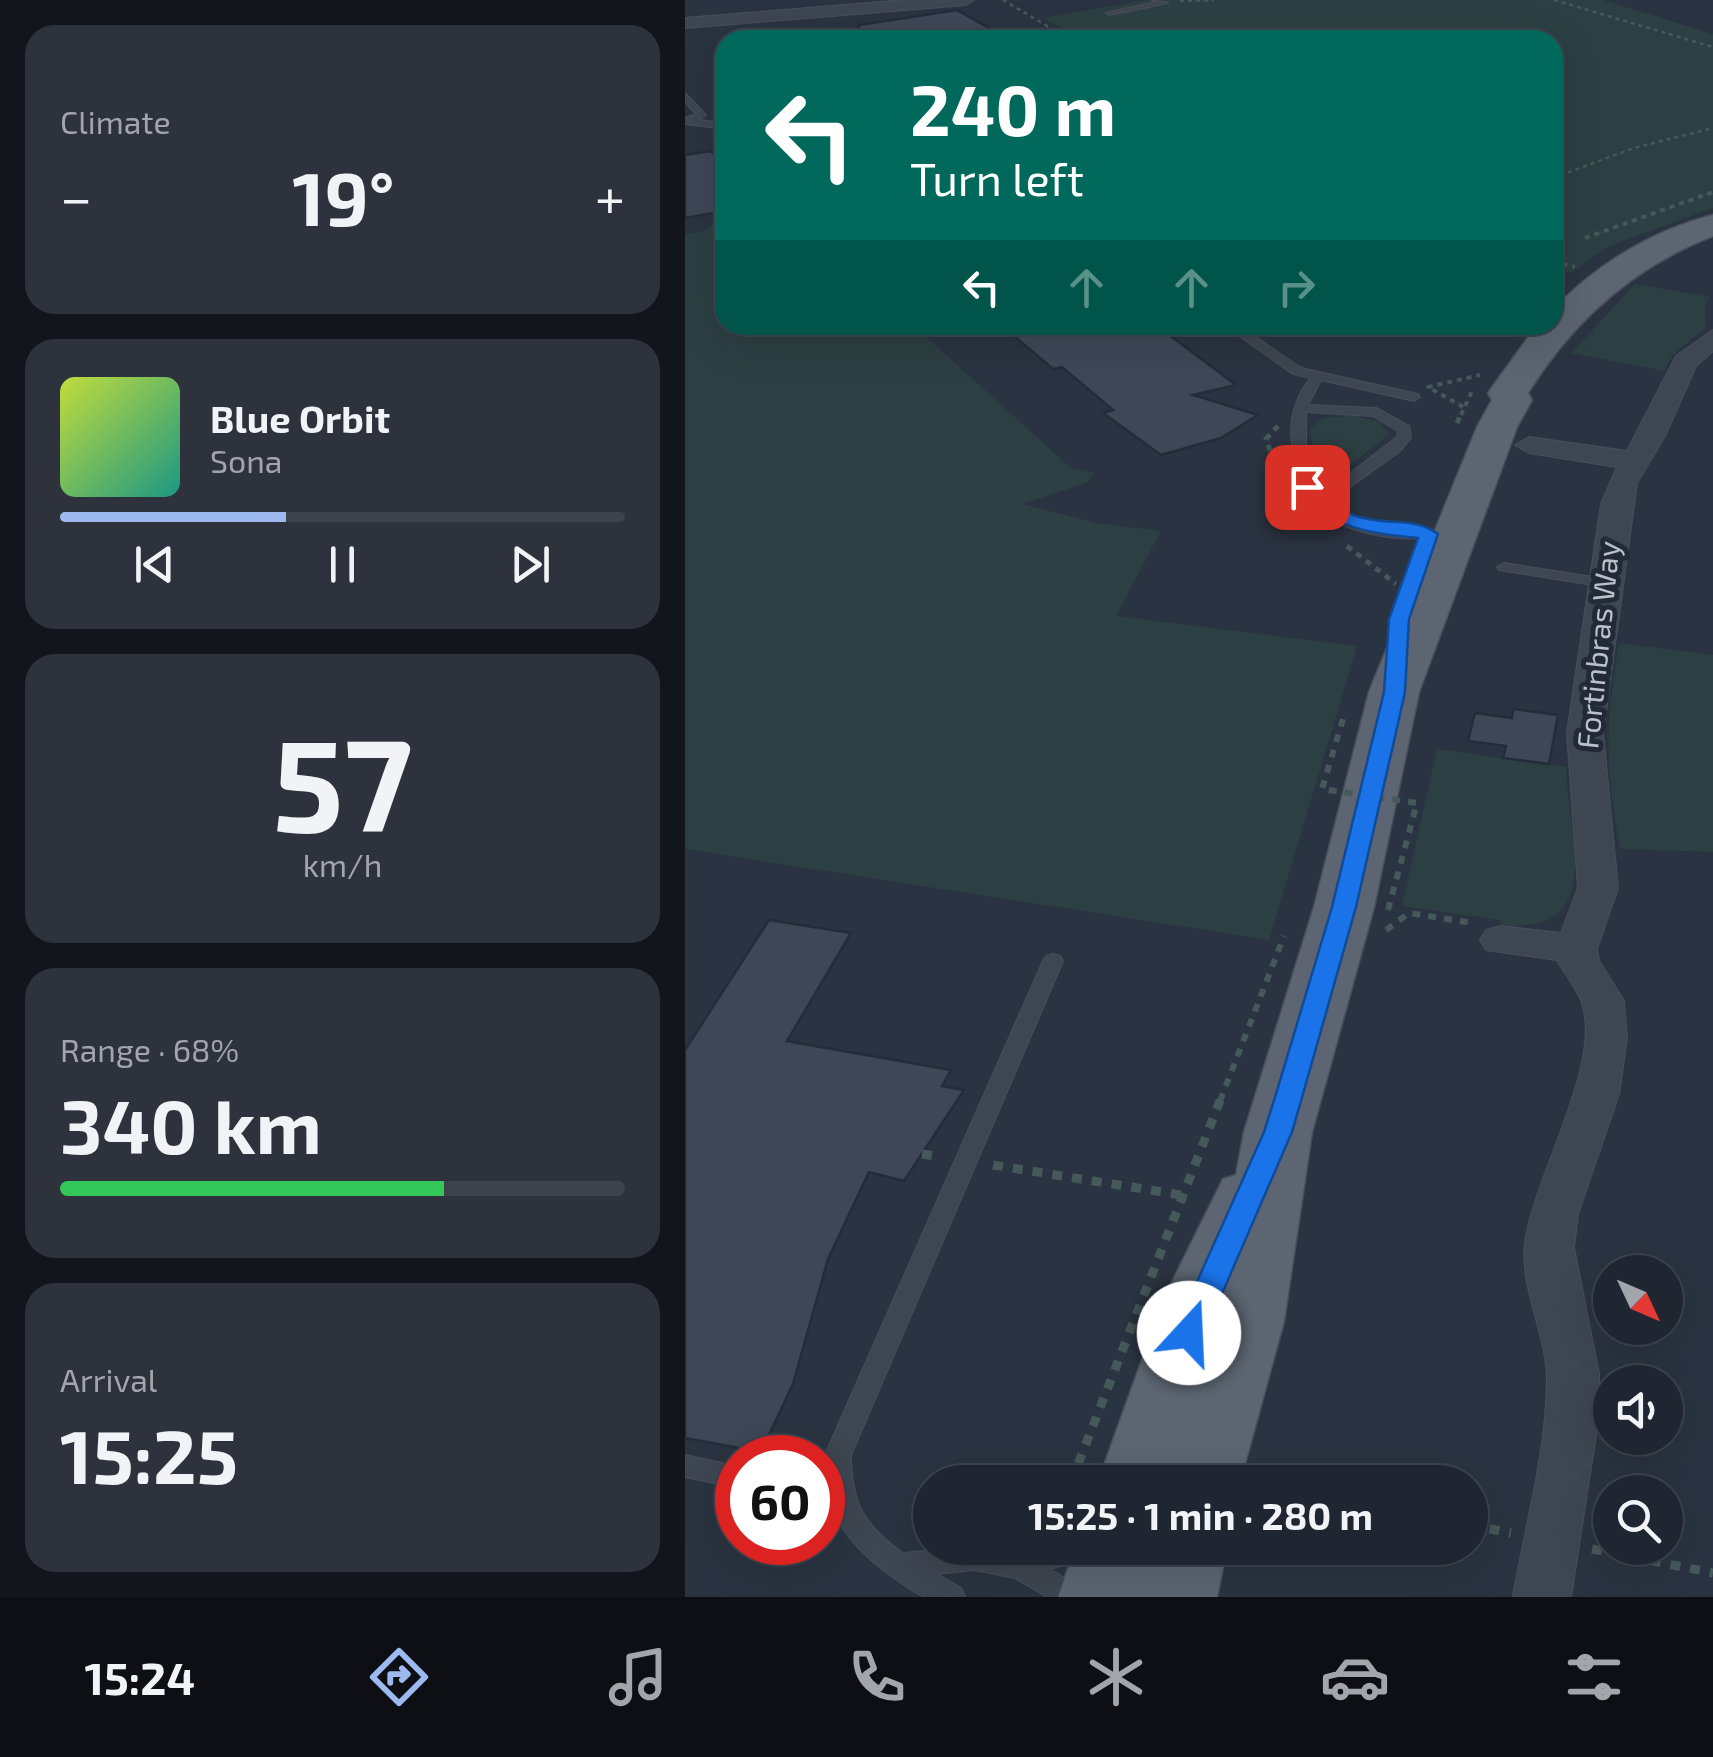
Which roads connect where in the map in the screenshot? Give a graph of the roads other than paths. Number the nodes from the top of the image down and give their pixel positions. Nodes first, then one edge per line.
1 (966, 0) edge
2 (1161, 2) edge
3 (874, 5) edge
4 (1110, 13) dead end
5 (699, 28) edge
6 (685, 96) edge
7 (688, 120) edge
8 (715, 124) edge
9 (1713, 225) edge
10 (1563, 325) edge
11 (1245, 335) edge
12 (1553, 335) edge
13 (1713, 338) edge
14 (1317, 377) junction
15 (1495, 384) junction
16 (1414, 397) dead end
17 (1301, 408) junction
18 (1529, 445) dead end
19 (1633, 461) junction
20 (1319, 503) junction
21 (1416, 550) junction
22 (1504, 567) dead end
23 (1606, 583) junction
24 (1395, 692) junction
25 (1501, 940) road end
26 (1575, 948) junction
27 (1053, 961) dead end
28 (1278, 1132) junction
29 (845, 1435) edge
30 (1144, 1465) edge
31 (1205, 1465) edge
32 (687, 1470) edge
33 (715, 1473) edge
34 (845, 1514) edge
35 (1023, 1565) edge
36 (899, 1566) junction
37 (1020, 1566) junction
38 (951, 1597) edge
39 (1071, 1597) edge
40 (1541, 1597) edge

1 - 3 street
2 - 4 lane
3 - 5 street
6 - 7 lane
7 - 8 lane
9 - 10 main road
11 - 14 lane
12 - 15 main road
13 - 19 street, Fortinbras Way
14 - 16 lane
14 - 17 lane
15 - 21 main road
15 - 24 main road
17 - 20 lane
17 - 20 lane
18 - 19 street
19 - 23 street, Fortinbras Way
20 - 21 lane
21 - 24 main road
22 - 23 lane
23 - 26 street, Fortinbras Way
24 - 28 main road
25 - 26 street
26 - 40 street
27 - 29 lane
28 - 30 main road
28 - 31 main road
32 - 33 lane
34 - 36 lane
35 - 37 lane
36 - 37 lane
36 - 38 lane
37 - 39 lane

